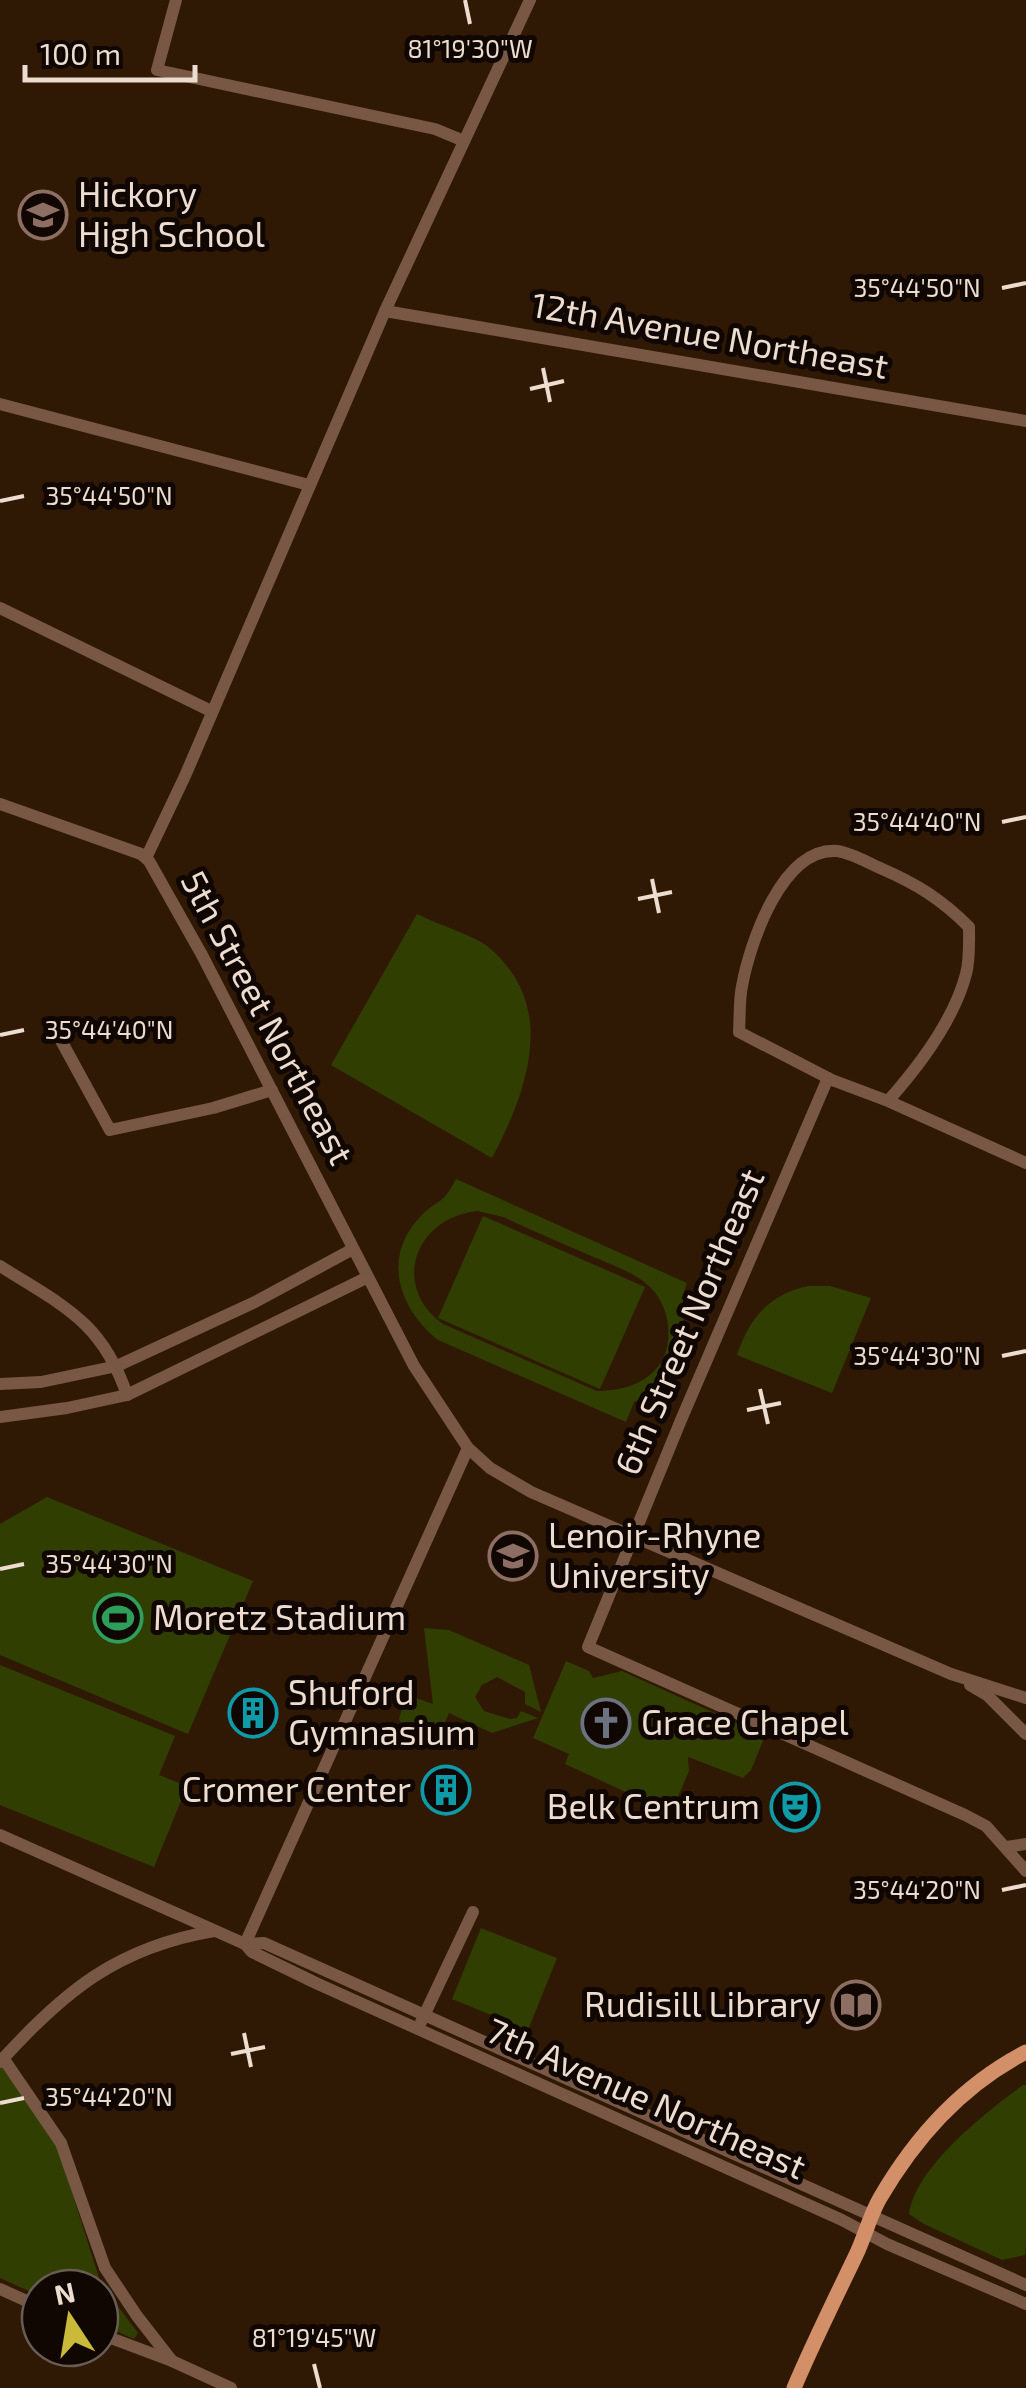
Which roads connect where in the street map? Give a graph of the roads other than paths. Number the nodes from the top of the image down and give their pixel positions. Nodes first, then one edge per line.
1 (176, 0) edge
2 (530, 0) edge
3 (464, 141) junction
4 (384, 311) junction
5 (0, 404) edge
6 (1026, 420) edge
7 (309, 486) junction
8 (0, 608) edge
9 (212, 711) junction
10 (0, 804) edge
11 (146, 858) junction
12 (52, 1024) dead end
13 (828, 1078) junction
14 (272, 1090) junction
15 (888, 1100) junction
16 (1026, 1162) edge
17 (352, 1249) junction
18 (0, 1266) edge
19 (366, 1278) junction
20 (117, 1366) junction
21 (0, 1384) edge
22 (128, 1395) junction
23 (0, 1417) edge
24 (468, 1448) junction
25 (633, 1537) junction
26 (951, 1674) junction
27 (1026, 1698) edge
28 (1026, 1734) edge
29 (0, 1835) edge
30 (1026, 1844) edge
31 (1006, 1846) junction
32 (1026, 1871) edge
33 (473, 1912) dead end
34 (214, 1931) junction
35 (245, 1944) junction
36 (421, 2023) junction
37 (1026, 2052) edge
38 (2, 2060) edge
39 (869, 2224) junction
40 (1026, 2285) edge
41 (1026, 2304) edge
42 (120, 2342) edge
43 (172, 2361) junction
44 (231, 2388) edge
45 (794, 2388) edge

1 - 3 street
2 - 3 street, 5th Street Northeast
3 - 4 street, 5th Street Northeast
4 - 6 street, 12th Avenue Northeast
4 - 7 street, 5th Street Northeast
5 - 7 street
7 - 9 street, 5th Street Northeast
8 - 9 street
9 - 11 street, 5th Street Northeast
10 - 11 street
11 - 14 street, 5th Street Northeast
12 - 14 street
13 - 15 street
13 - 15 street
13 - 25 street, 6th Street Northeast
14 - 17 street, 5th Street Northeast
15 - 16 street
17 - 19 street, 5th Street Northeast
17 - 20 street
18 - 20 street
19 - 22 street
19 - 24 street, 5th Street Northeast
20 - 21 street
20 - 22 street
22 - 23 street
24 - 25 street, 5th Street Northeast
24 - 35 street
25 - 26 street, 5th Street Northeast
25 - 31 street, 6th Street Northeast
26 - 27 street
26 - 28 street
29 - 34 street, 7th Avenue Northeast
30 - 31 street
31 - 32 street
33 - 36 street
34 - 35 street, 7th Avenue Northeast
34 - 38 street
35 - 36 street, 7th Avenue Northeast
36 - 39 street, 7th Avenue Northeast
37 - 39 main road
38 - 43 street
39 - 40 street, 7th Avenue Northeast
39 - 41 street, 7th Avenue Northeast
39 - 45 main road
42 - 43 street
43 - 44 street

